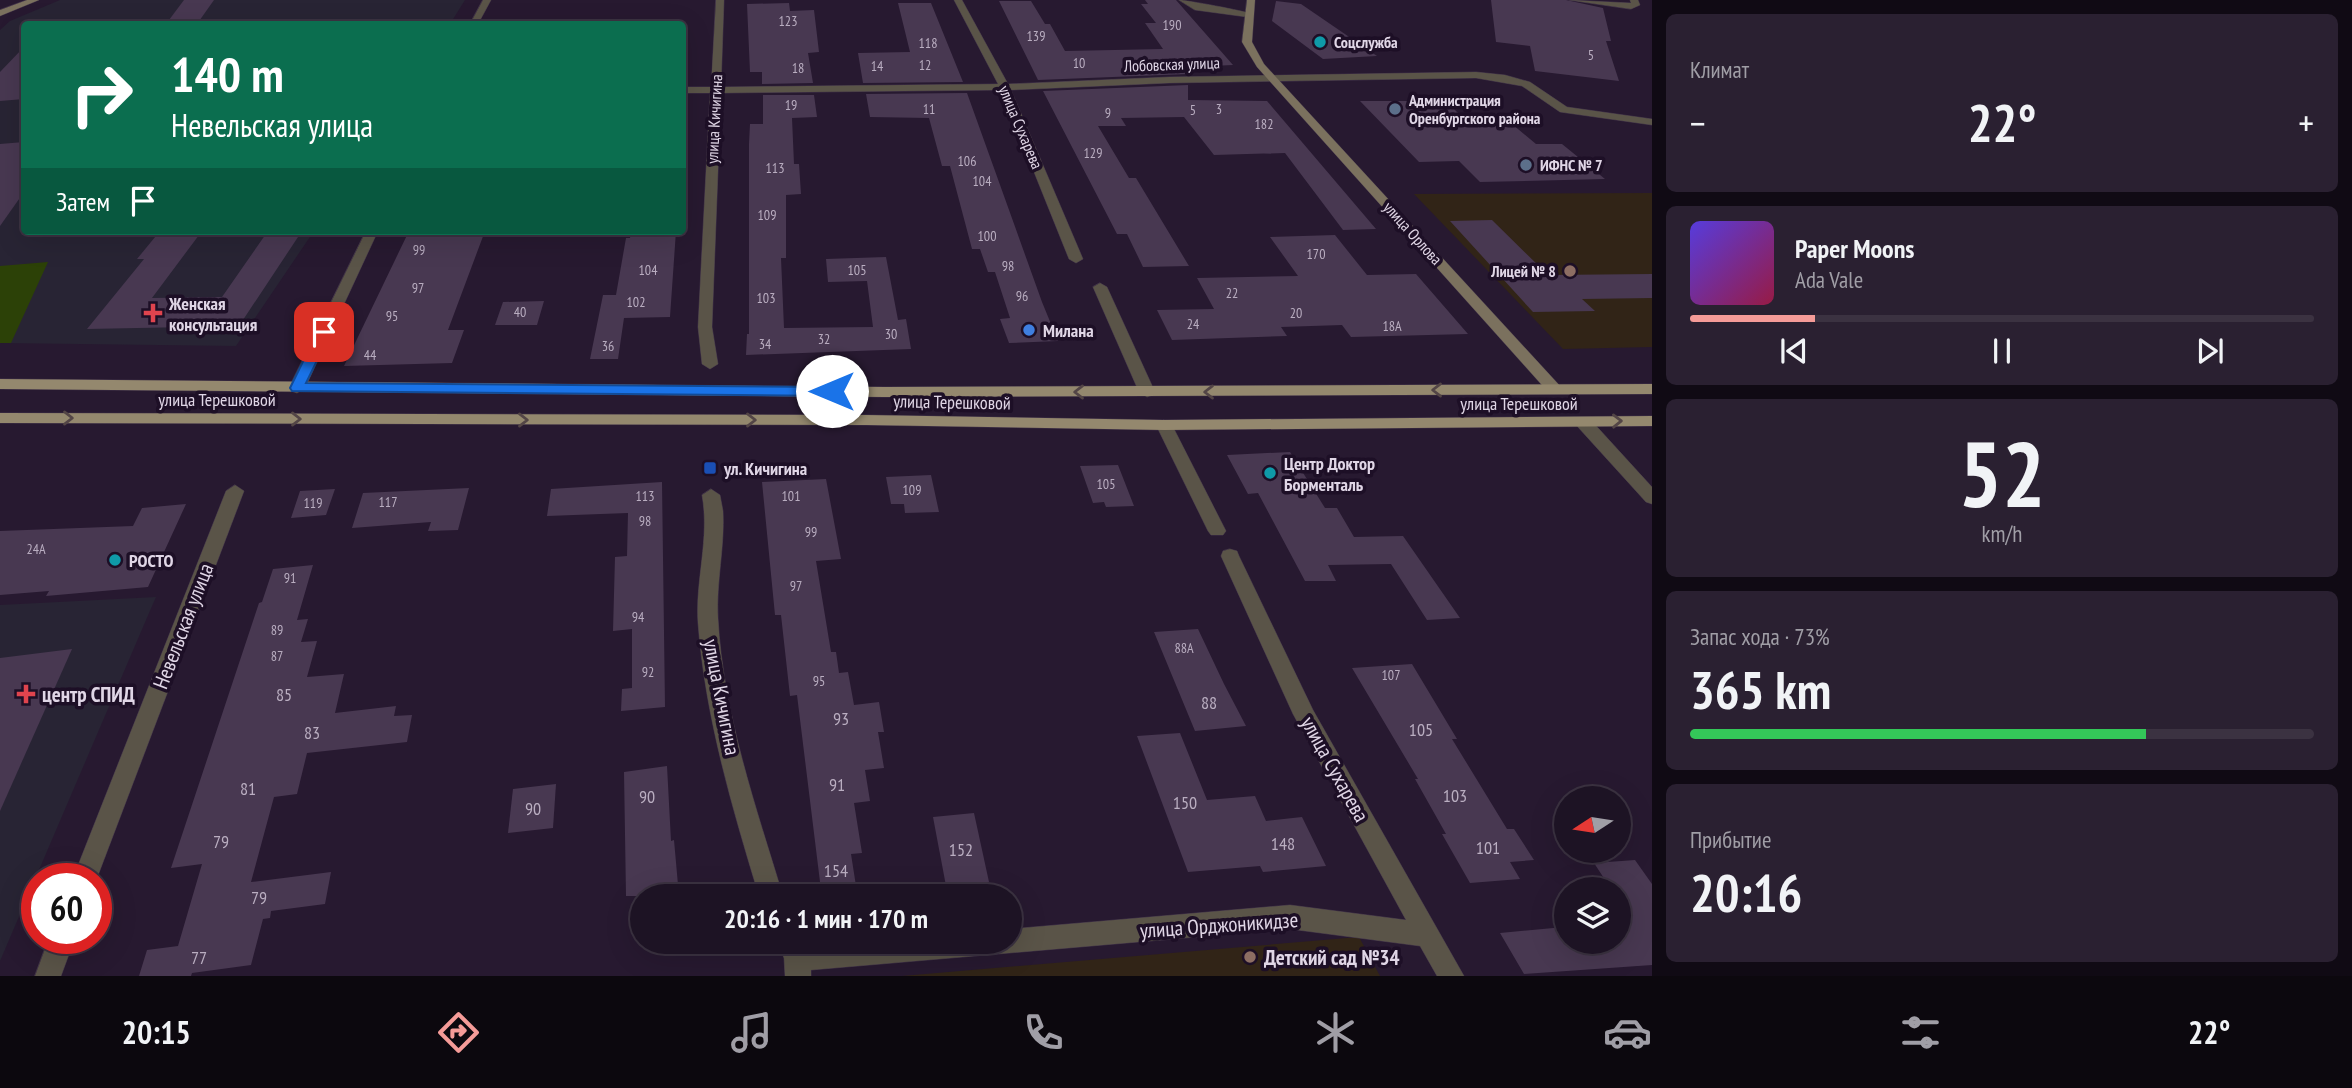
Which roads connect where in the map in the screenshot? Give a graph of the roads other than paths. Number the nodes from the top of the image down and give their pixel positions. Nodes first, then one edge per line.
1 (35, 0) edge
2 (487, 0) edge
3 (720, 0) edge
4 (958, 0) edge
5 (1183, 0) edge
6 (1251, 0) edge
7 (1573, 0) edge
8 (1634, 3) edge
9 (0, 13) edge
10 (1247, 14) junction
11 (476, 21) edge
12 (1271, 77) junction
13 (1005, 87) junction
14 (715, 89) junction
15 (686, 90) edge
16 (1652, 122) edge
17 (370, 235) edge
18 (1076, 259) dead end
19 (1100, 287) dead end
20 (710, 365) dead end
21 (0, 384) edge
22 (297, 388) junction
23 (1652, 389) edge
24 (1555, 390) junction
25 (1147, 392) junction
26 (0, 418) edge
27 (1652, 421) edge
28 (1583, 422) junction
29 (1164, 425) junction
30 (235, 491) dead end
31 (711, 495) dead end
32 (1652, 498) edge
33 (1217, 531) dead end
34 (1230, 556) dead end
35 (91, 863) edge
36 (767, 884) edge
37 (1428, 935) junction
38 (1022, 940) edge
39 (56, 954) edge
40 (855, 954) edge
41 (795, 959) edge
42 (48, 976) edge
43 (1451, 976) edge

1 - 9 main road
2 - 11 street
3 - 14 street, улица Кичигина
4 - 13 street, улица Сухарева
5 - 10 street
6 - 10 main road, улица Орлова
7 - 8 street
10 - 12 main road, улица Орлова
12 - 13 street, Лобовская улица
12 - 16 street, Лобовская улица
12 - 24 main road, улица Орлова
13 - 14 street, Лобовская улица
13 - 18 street, улица Сухарева
14 - 15 street, Лобовская улица
14 - 20 street, улица Кичигина
17 - 22 street
19 - 25 street
21 - 22 main road, улица Терешковой
25 -> 22 main road, улица Терешковой
23 - 24 main road, улица Терешковой
24 -> 25 main road, улица Терешковой
26 -> 29 main road, улица Терешковой
28 -> 27 main road, улица Терешковой
28 - 29 main road, улица Терешковой
28 - 32 street
29 - 33 street
30 - 35 street, Невельская улица
31 - 36 street, улица Кичигина
34 - 37 street, улица Сухарева
37 - 38 street, улица Орджоникидзе
37 - 43 street, улица Сухарева
39 - 42 street
40 - 41 street

